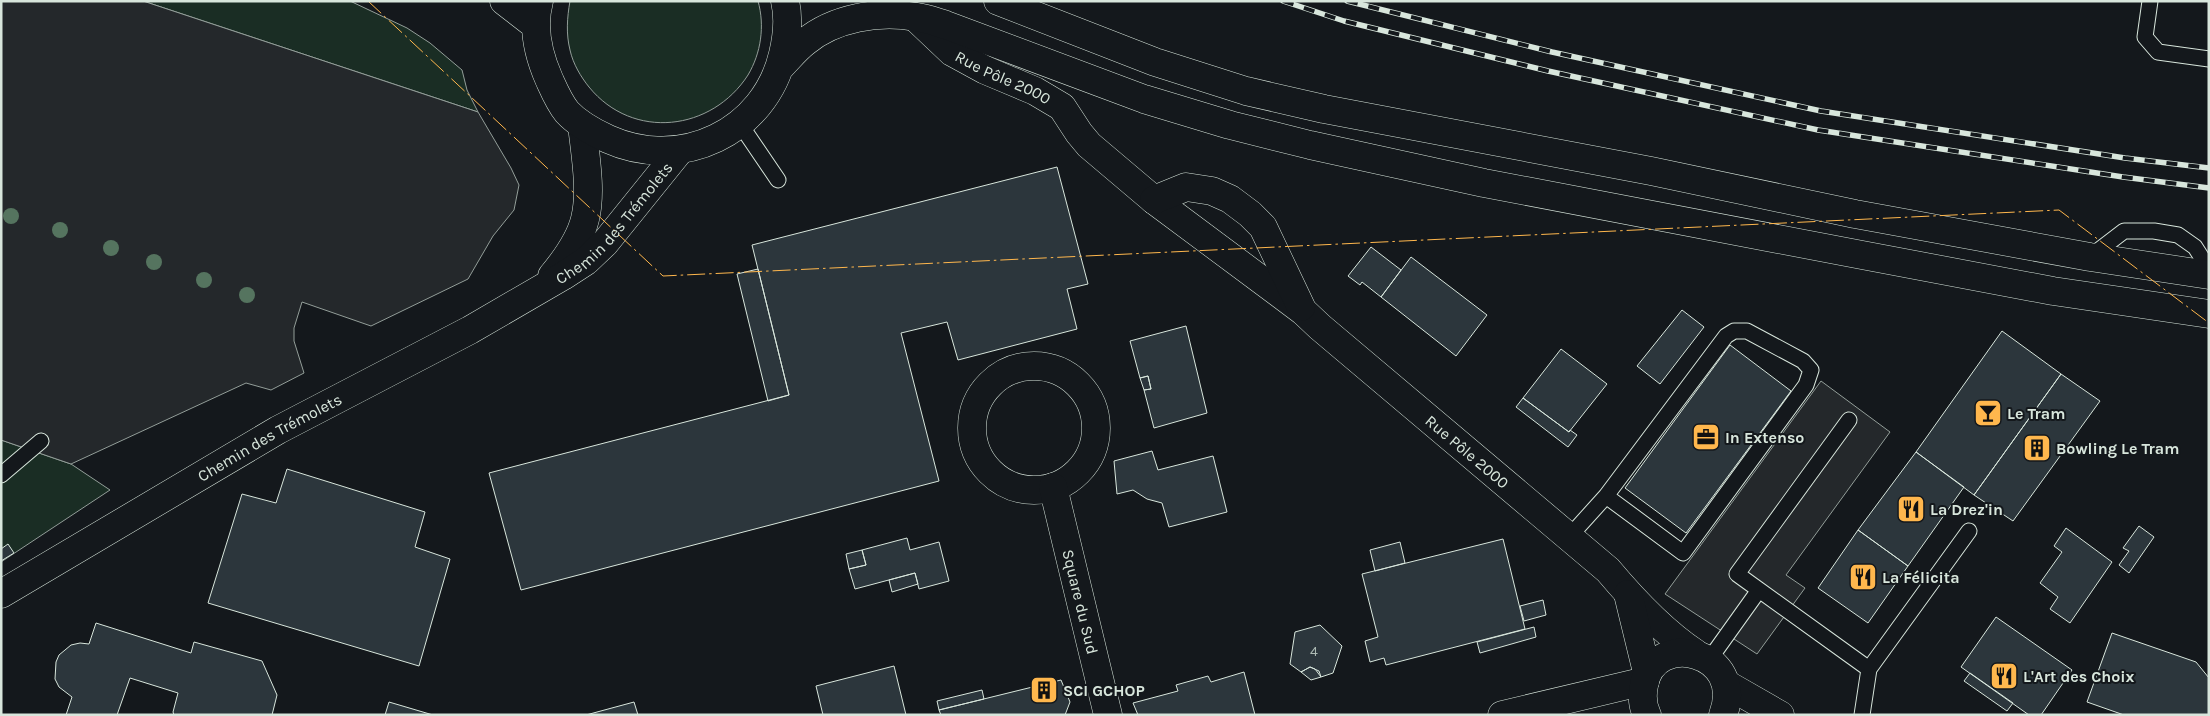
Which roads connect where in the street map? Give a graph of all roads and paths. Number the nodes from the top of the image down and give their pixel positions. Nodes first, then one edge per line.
1 (504, 1) edge
2 (785, 1) edge
3 (998, 1) edge
4 (2150, 1) edge
5 (537, 13) edge
6 (915, 17) junction
7 (2209, 60) edge
8 (780, 67) junction
9 (740, 124) junction
10 (582, 125) junction
11 (680, 150) junction
12 (778, 180) dead end
13 (1154, 200) junction
14 (2090, 257) junction
15 (2209, 269) edge
16 (2209, 275) edge
17 (542, 288) junction
18 (1303, 311) junction
19 (2209, 314) edge
20 (1849, 420) dead end
21 (41, 441) dead end
22 (1, 475) edge
23 (1053, 487) junction
24 (1606, 496) junction
25 (1969, 531) dead end
26 (1569, 537) junction
27 (1759, 590) junction
28 (1, 594) edge
29 (1628, 594) junction
30 (1702, 656) junction
31 (1869, 669) junction
32 (1646, 677) junction
33 (1726, 684) junction
34 (1108, 715) edge
35 (1502, 715) edge
36 (1648, 715) edge
37 (1723, 715) edge
38 (1780, 715) edge
39 (1862, 715) edge

1 - 5 street
2 - 8 street
3 - 14 street
4 - 7 lane
5 - 10 street
6 - 8 street
6 - 13 street, Rue Pôle 2000
6 - 19 street
8 - 9 street
9 - 11 street
9 - 12 lane
10 - 11 street
10 - 17 street, Chemin des Trémolets
11 - 17 street, Chemin des Trémolets
13 - 18 street, Rue Pôle 2000
13 - 18 street, Rue Pôle 2000
14 - 15 lane
14 - 16 street
17 - 28 street, Chemin des Trémolets
18 - 26 street, Rue Pôle 2000
20 - 27 lane
21 - 22 lane
23 - 23 street
23 - 34 street, Square du Sud
24 - 24 lane
24 - 26 lane
25 - 31 lane
26 - 29 street, Rue Pôle 2000
27 - 30 lane
27 - 31 lane
29 - 30 street, Rue Pôle 2000
29 - 32 street, Rue Pôle 2000
30 - 32 street
30 - 33 street, Rue Pôle 2000
31 - 39 lane
32 - 35 street
32 - 36 street, Rue Pôle 2000
33 - 37 street
33 - 38 street

